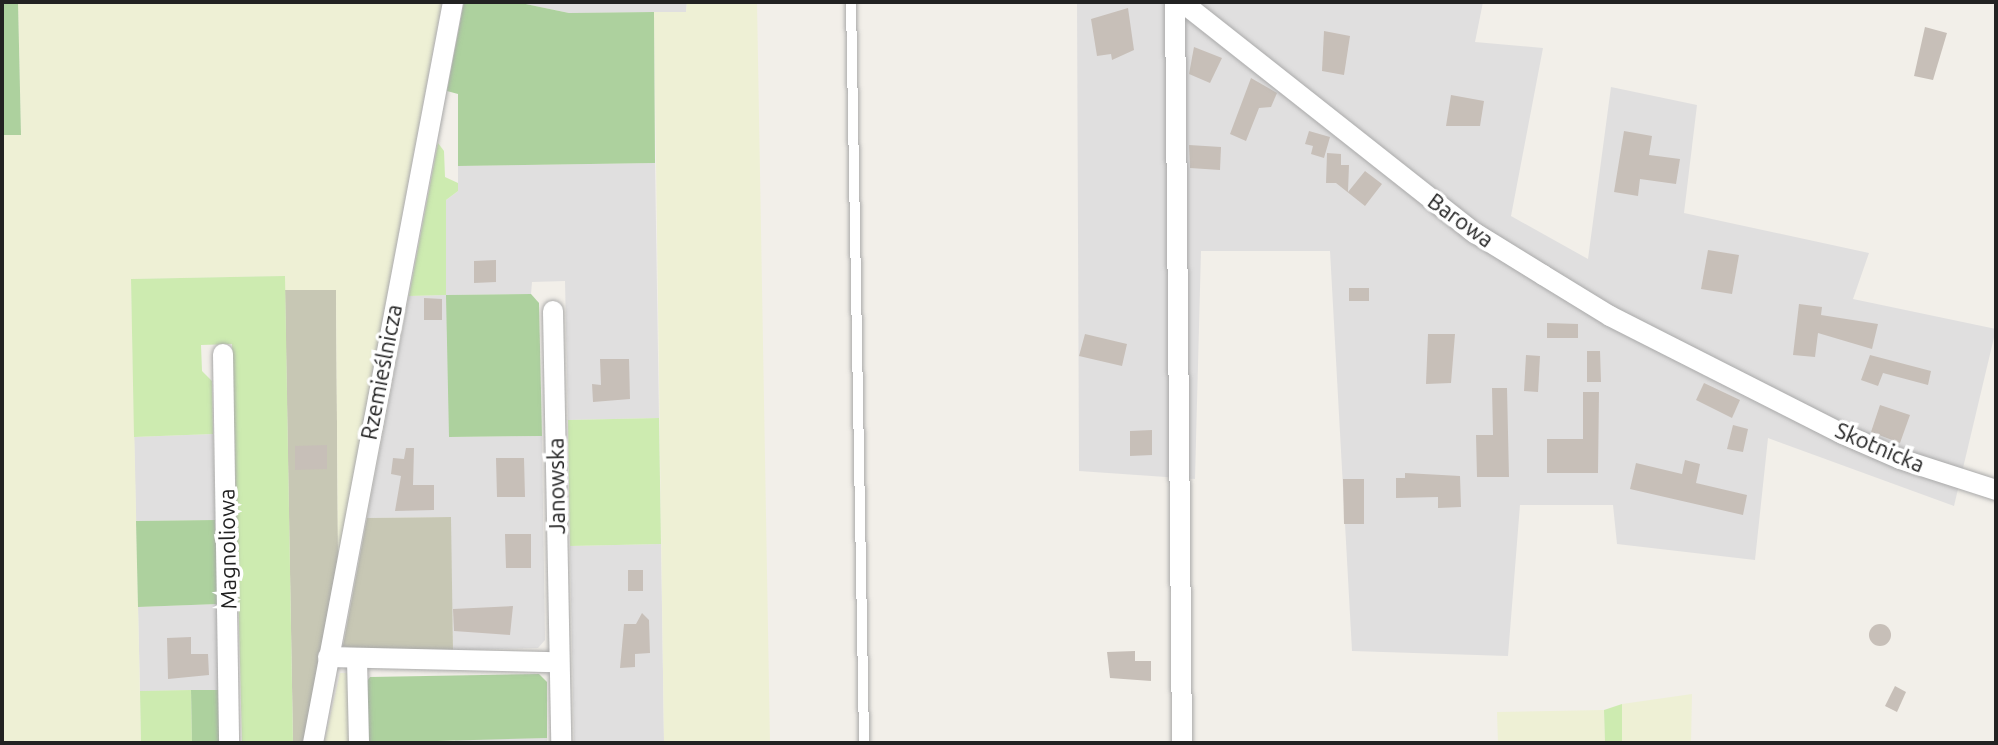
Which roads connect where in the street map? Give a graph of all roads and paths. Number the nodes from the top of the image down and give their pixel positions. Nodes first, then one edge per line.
1 (453, 2) edge
2 (851, 2) edge
3 (1175, 2) edge
4 (1182, 2) edge
5 (553, 311) dead end
6 (223, 354) dead end
7 (1770, 392) joint
8 (1996, 490) edge
9 (328, 657) junction
10 (357, 660) junction
11 (557, 662) junction
12 (229, 743) edge
13 (313, 743) edge
14 (359, 743) edge
15 (561, 743) edge
16 (864, 743) edge
17 (1182, 743) edge

1 - 9 street, Rzemieślnicza
2 - 16 lane
3 - 17 street
4 - 7 street, Barowa
5 - 11 street, Janowska
6 - 12 street, Magnoliowa
7 - 8 street, Skotnicka
9 - 10 street
9 - 13 street, Rzemieślnicza
10 - 11 street
10 - 14 street
11 - 15 street, Janowska

